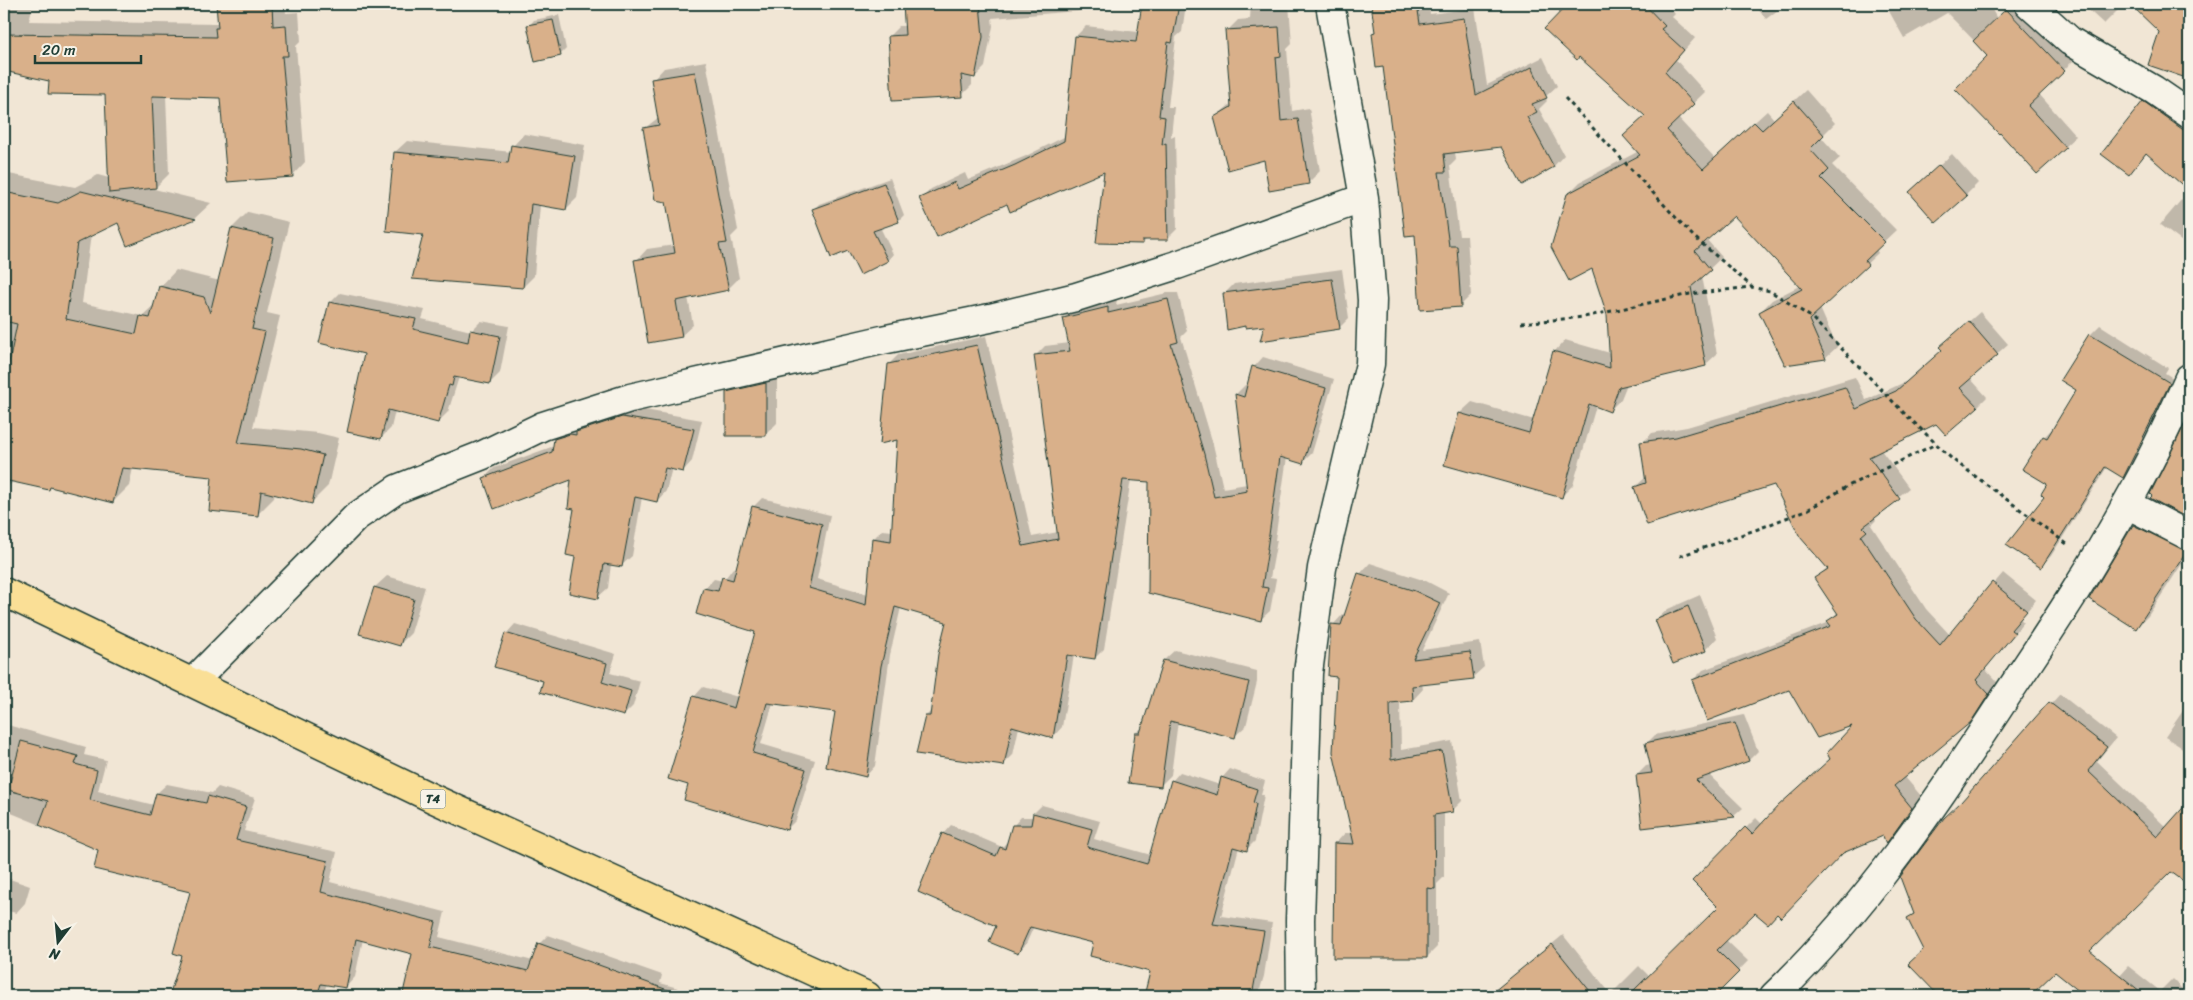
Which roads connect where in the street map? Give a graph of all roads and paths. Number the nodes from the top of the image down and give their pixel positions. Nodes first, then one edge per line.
1 (1330, 4) edge
2 (2029, 4) edge
3 (1565, 98) dead end
4 (2189, 114) edge
5 (1364, 198) junction
6 (1751, 287) junction
7 (1521, 323) dead end
8 (2189, 378) edge
9 (1936, 444) junction
10 (2127, 504) junction
11 (2189, 536) edge
12 (1680, 556) dead end
13 (2092, 563) junction
14 (4, 592) edge
15 (193, 682) junction
16 (867, 996) edge
17 (1301, 996) edge
18 (1774, 996) edge

1 - 5 street
2 - 4 street
3 - 6 path
5 - 15 street
5 - 17 street
6 - 7 path
6 - 9 path
8 - 10 street
9 - 12 path
9 - 13 path
10 - 11 street
10 - 13 street
13 - 18 street
14 - 15 highway, T4
15 - 16 highway, T4

